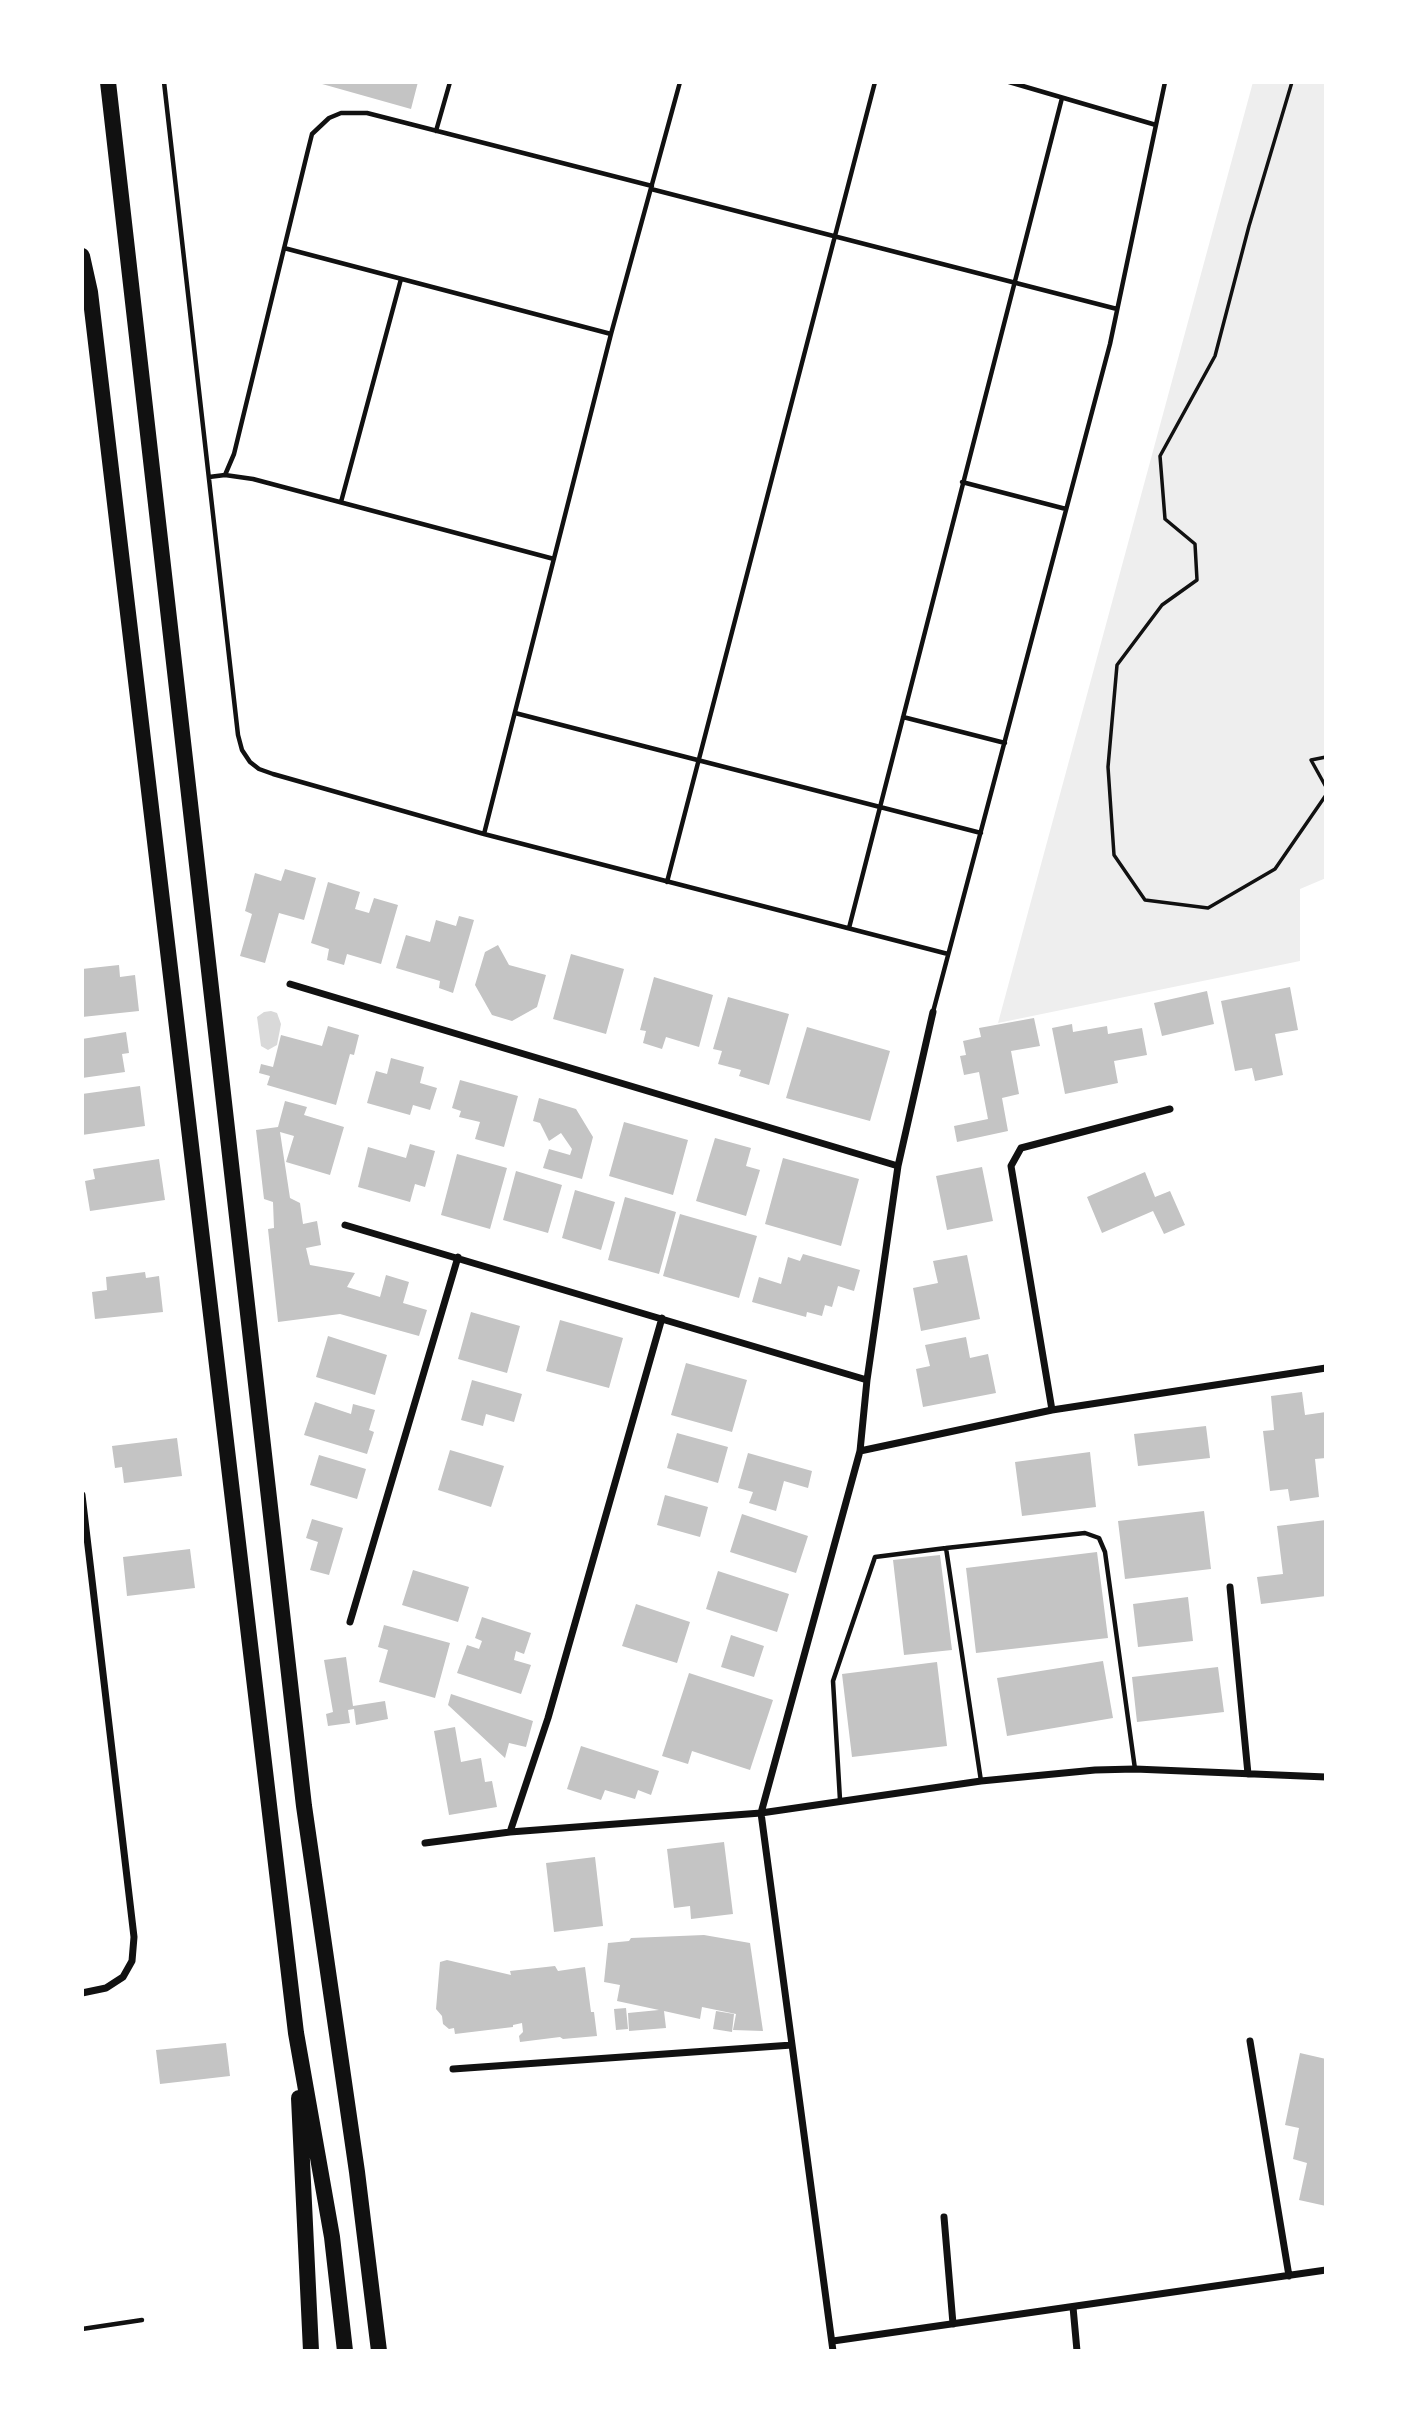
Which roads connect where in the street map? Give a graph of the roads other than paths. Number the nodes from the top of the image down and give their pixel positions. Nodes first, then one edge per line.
1 (108, 82) edge
2 (164, 82) edge
3 (450, 82) edge
4 (680, 82) edge
5 (875, 82) edge
6 (1009, 82) edge
7 (1165, 82) edge
8 (1062, 98) junction
9 (1156, 125) junction
10 (436, 131) junction
11 (651, 187) junction
12 (835, 236) junction
13 (284, 248) junction
14 (82, 256) edge
15 (82, 270) edge
16 (401, 279) junction
17 (1014, 282) junction
18 (90, 292) junction
19 (1117, 309) junction
20 (611, 334) junction
21 (225, 475) junction
22 (209, 477) junction
23 (962, 482) junction
24 (341, 502) junction
25 (1066, 509) junction
26 (554, 559) junction
27 (515, 713) junction
28 (903, 717) junction
29 (1004, 743) junction
30 (699, 760) junction
31 (880, 807) junction
32 (981, 833) junction
33 (484, 834) junction
34 (667, 882) junction
35 (849, 929) junction
36 (948, 954) junction
37 (290, 984) dead end
38 (933, 1012) joint
39 (1170, 1109) dead end
40 (898, 1166) junction
41 (345, 1225) dead end
42 (458, 1257) junction
43 (662, 1318) junction
44 (1326, 1367) edge
45 (867, 1380) junction
46 (1052, 1410) junction
47 (860, 1451) junction
48 (82, 1495) edge
49 (946, 1548) junction
50 (1230, 1587) dead end
51 (351, 1622) dead end
52 (1135, 1769) junction
53 (1248, 1774) junction
54 (1326, 1777) edge
55 (981, 1782) junction
56 (840, 1800) junction
57 (761, 1813) junction
58 (510, 1832) junction
59 (425, 1843) dead end
60 (82, 1993) edge
61 (296, 2033) junction
62 (1250, 2040) dead end
63 (792, 2045) junction
64 (453, 2068) dead end
65 (944, 2217) dead end
66 (1326, 2270) edge
67 (1289, 2276) junction
68 (1073, 2307) junction
69 (142, 2320) dead end
70 (953, 2324) junction
71 (82, 2329) edge
72 (833, 2341) junction
73 (311, 2351) edge
74 (345, 2351) edge
75 (379, 2351) edge
76 (833, 2351) edge
77 (1077, 2351) edge

1 - 75 highway
2 - 22 lane
3 - 10 lane
4 - 11 lane
5 - 12 lane
6 - 8 lane
7 - 9 lane
8 - 9 lane
8 - 17 lane
9 - 19 lane
10 - 11 lane
10 - 13 lane
11 - 12 lane
11 - 20 lane
12 - 17 lane
12 - 30 lane
13 - 16 lane
13 - 21 lane
14 - 18 highway
15 - 18 lane
16 - 20 lane
16 - 24 lane
17 - 19 lane
17 - 23 lane
18 - 61 highway
19 - 25 lane
20 - 26 lane
21 - 22 lane
21 - 24 lane
22 - 33 lane
23 - 25 lane
23 - 28 lane
24 - 26 lane
25 - 29 lane
26 - 27 lane
27 - 30 lane
27 - 33 lane
28 - 29 lane
28 - 31 lane
29 - 32 lane
30 - 31 lane
30 - 34 lane
31 - 32 lane
31 - 35 lane
32 - 36 lane
33 - 34 lane
34 - 35 lane
35 - 36 lane
36 - 38 lane
37 - 40 street
38 - 40 street
39 - 46 street
40 - 45 street
41 - 42 street
42 - 43 street
42 - 51 street
43 - 45 street
43 - 58 street
44 - 46 street
45 - 47 street
46 - 47 street
47 - 57 street
48 - 60 street
49 - 52 lane
49 - 55 lane
49 - 56 lane
50 - 53 street
52 - 53 street
52 - 55 street
53 - 54 street
55 - 56 street
56 - 57 street
57 - 58 street
57 - 63 street
58 - 59 street
61 - 73 highway
61 - 74 highway
62 - 67 street
63 - 64 street
63 - 72 street
65 - 70 street
66 - 67 street
67 - 68 street
68 - 70 street
68 - 77 street
69 - 71 lane
70 - 72 street
72 - 76 street

